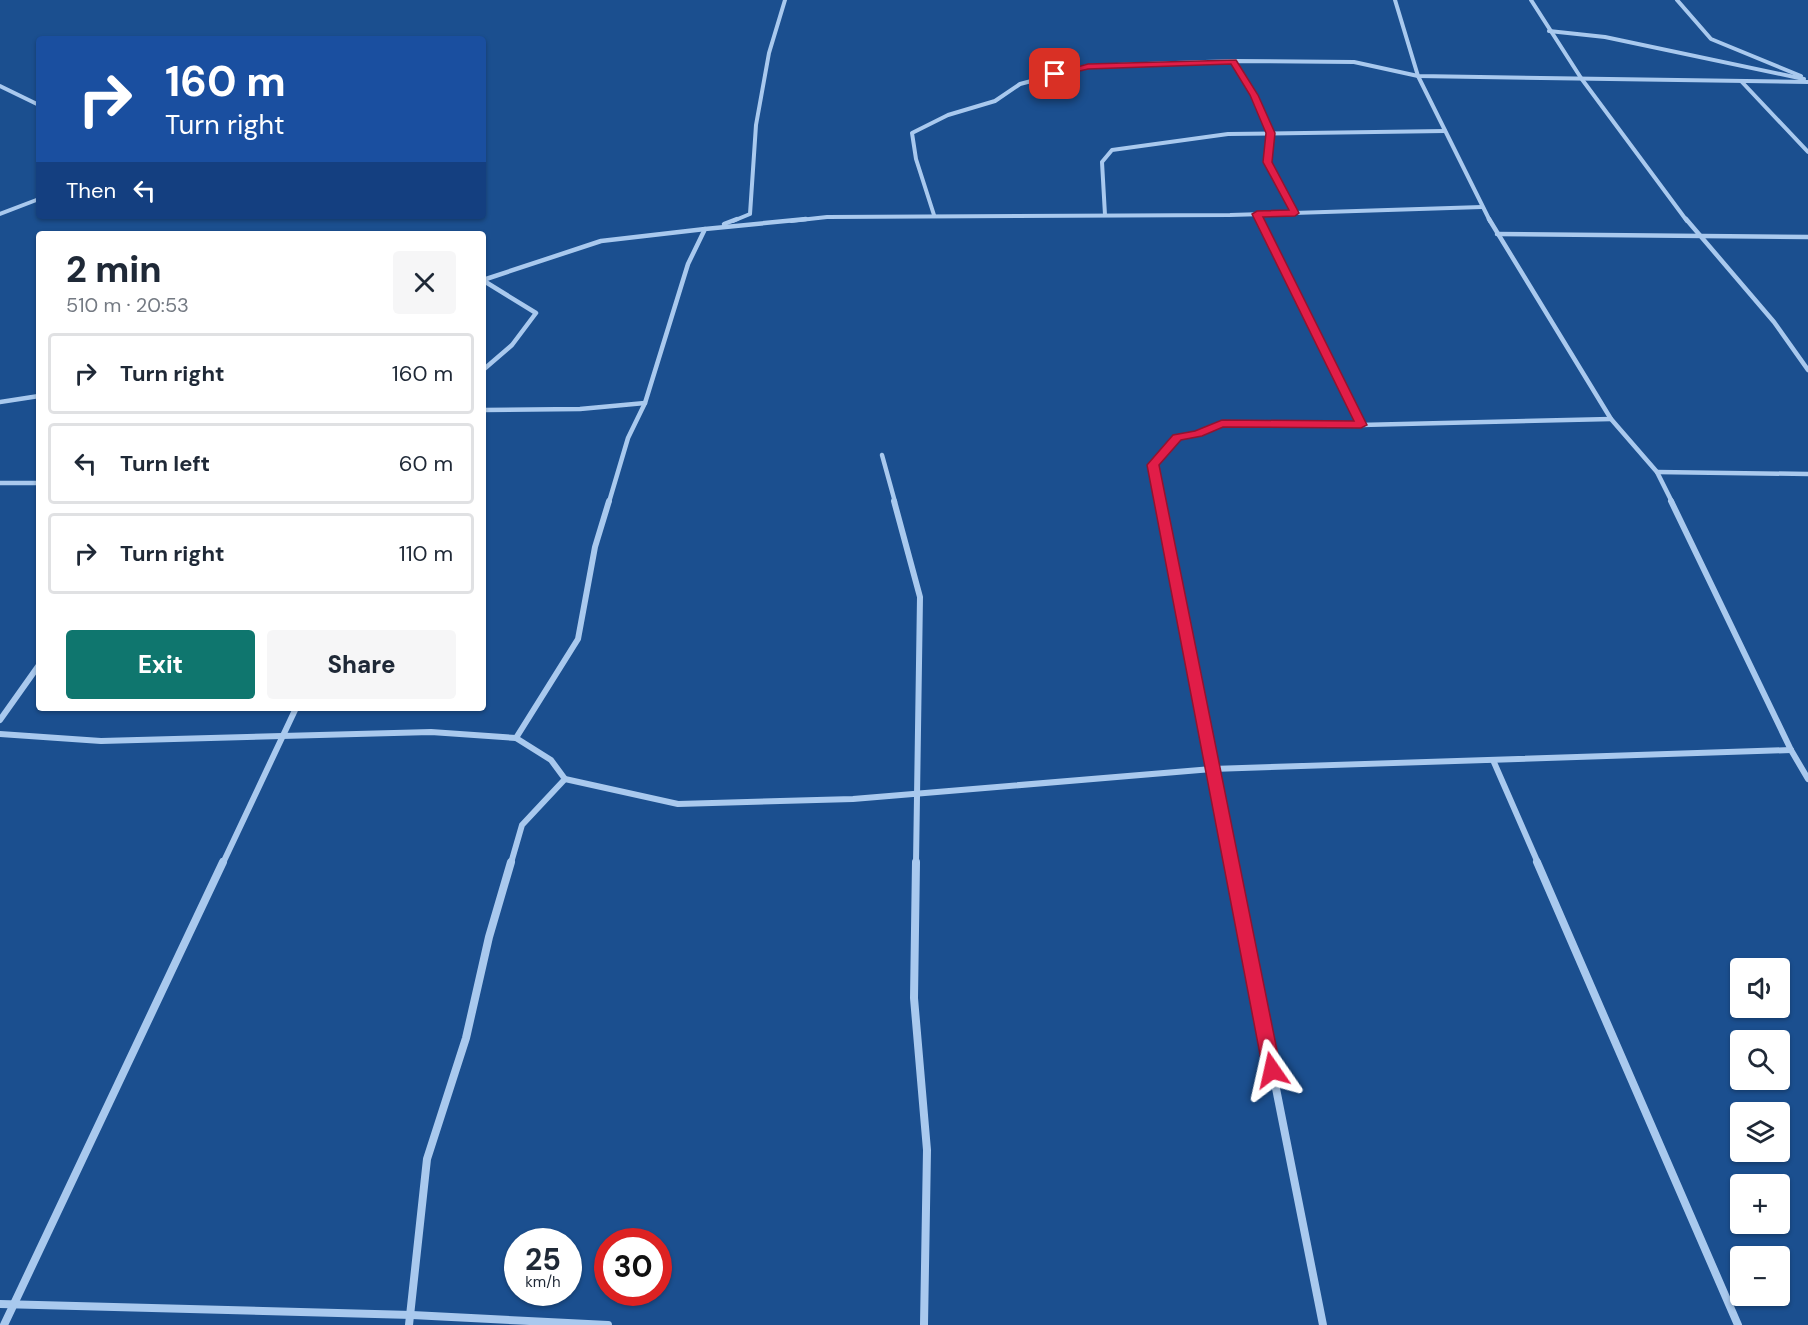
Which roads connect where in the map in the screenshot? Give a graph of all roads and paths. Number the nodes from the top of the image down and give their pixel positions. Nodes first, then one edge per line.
1 (785, 0) edge
2 (1395, 0) edge
3 (1531, 0) edge
4 (1677, 0) edge
5 (1549, 31) junction
6 (1234, 61) junction
7 (1418, 76) junction
8 (1581, 78) junction
9 (1808, 80) edge
10 (1741, 81) junction
11 (0, 86) edge
12 (36, 104) edge
13 (1445, 132) junction
14 (1271, 133) junction
15 (1808, 152) edge
16 (36, 200) edge
17 (1482, 207) junction
18 (1295, 213) junction
19 (0, 214) edge
20 (1257, 214) junction
21 (933, 215) junction
22 (1105, 215) junction
23 (705, 229) junction
24 (1497, 234) junction
25 (1699, 236) junction
26 (1808, 237) edge
27 (486, 279) edge
28 (486, 282) edge
29 (486, 367) edge
30 (1808, 370) edge
31 (36, 396) edge
32 (0, 402) edge
33 (645, 403) junction
34 (486, 410) edge
35 (1611, 418) junction
36 (1361, 425) junction
37 (882, 455) dead end
38 (1657, 472) junction
39 (1808, 474) edge
40 (0, 483) edge
41 (36, 483) edge
42 (36, 669) edge
43 (295, 711) edge
44 (0, 720) edge
45 (0, 734) edge
46 (283, 737) junction
47 (516, 738) junction
48 (1791, 750) junction
49 (1493, 759) junction
50 (1212, 769) junction
51 (566, 779) junction
52 (1808, 779) edge
53 (918, 794) junction
54 (0, 1304) edge
55 (14, 1306) junction
56 (412, 1315) junction
57 (584, 1324) edge
58 (4, 1325) edge
59 (409, 1325) edge
60 (608, 1325) edge
61 (924, 1325) edge
62 (1323, 1325) edge
63 (1738, 1325) edge

1 - 23 street
2 - 7 street
3 - 5 street
4 - 9 street
5 - 8 street
5 - 9 street
6 - 7 street
6 - 14 street
6 - 21 street
7 - 8 street
7 - 13 street
8 - 10 street
8 - 25 street
9 - 10 street
10 - 15 street
11 - 12 street
13 - 14 street
13 - 17 street
14 - 18 street
14 - 22 street
16 - 19 street
17 - 18 street
17 - 24 street
18 - 20 street
20 - 22 street
20 - 36 street
21 - 22 street
21 - 23 street
23 - 27 street
23 - 33 street
24 - 25 street
24 - 35 street
25 - 26 street
25 - 30 street
28 - 29 street
31 - 32 street
33 - 34 street
33 - 47 street
35 - 36 street
35 - 38 street
36 - 50 street
37 - 53 street
38 - 39 street
38 - 48 street
40 - 41 street
42 - 44 street
43 - 46 street
45 - 46 street
46 - 47 street
46 - 55 street
47 - 51 street
48 - 49 street
48 - 52 street
49 - 50 street
49 - 63 street
50 - 53 street
50 - 62 street
51 - 53 street
51 - 56 street
53 - 61 street
54 - 55 street
55 - 56 street
55 - 58 street
56 - 57 street
56 - 59 street
57 - 60 street

